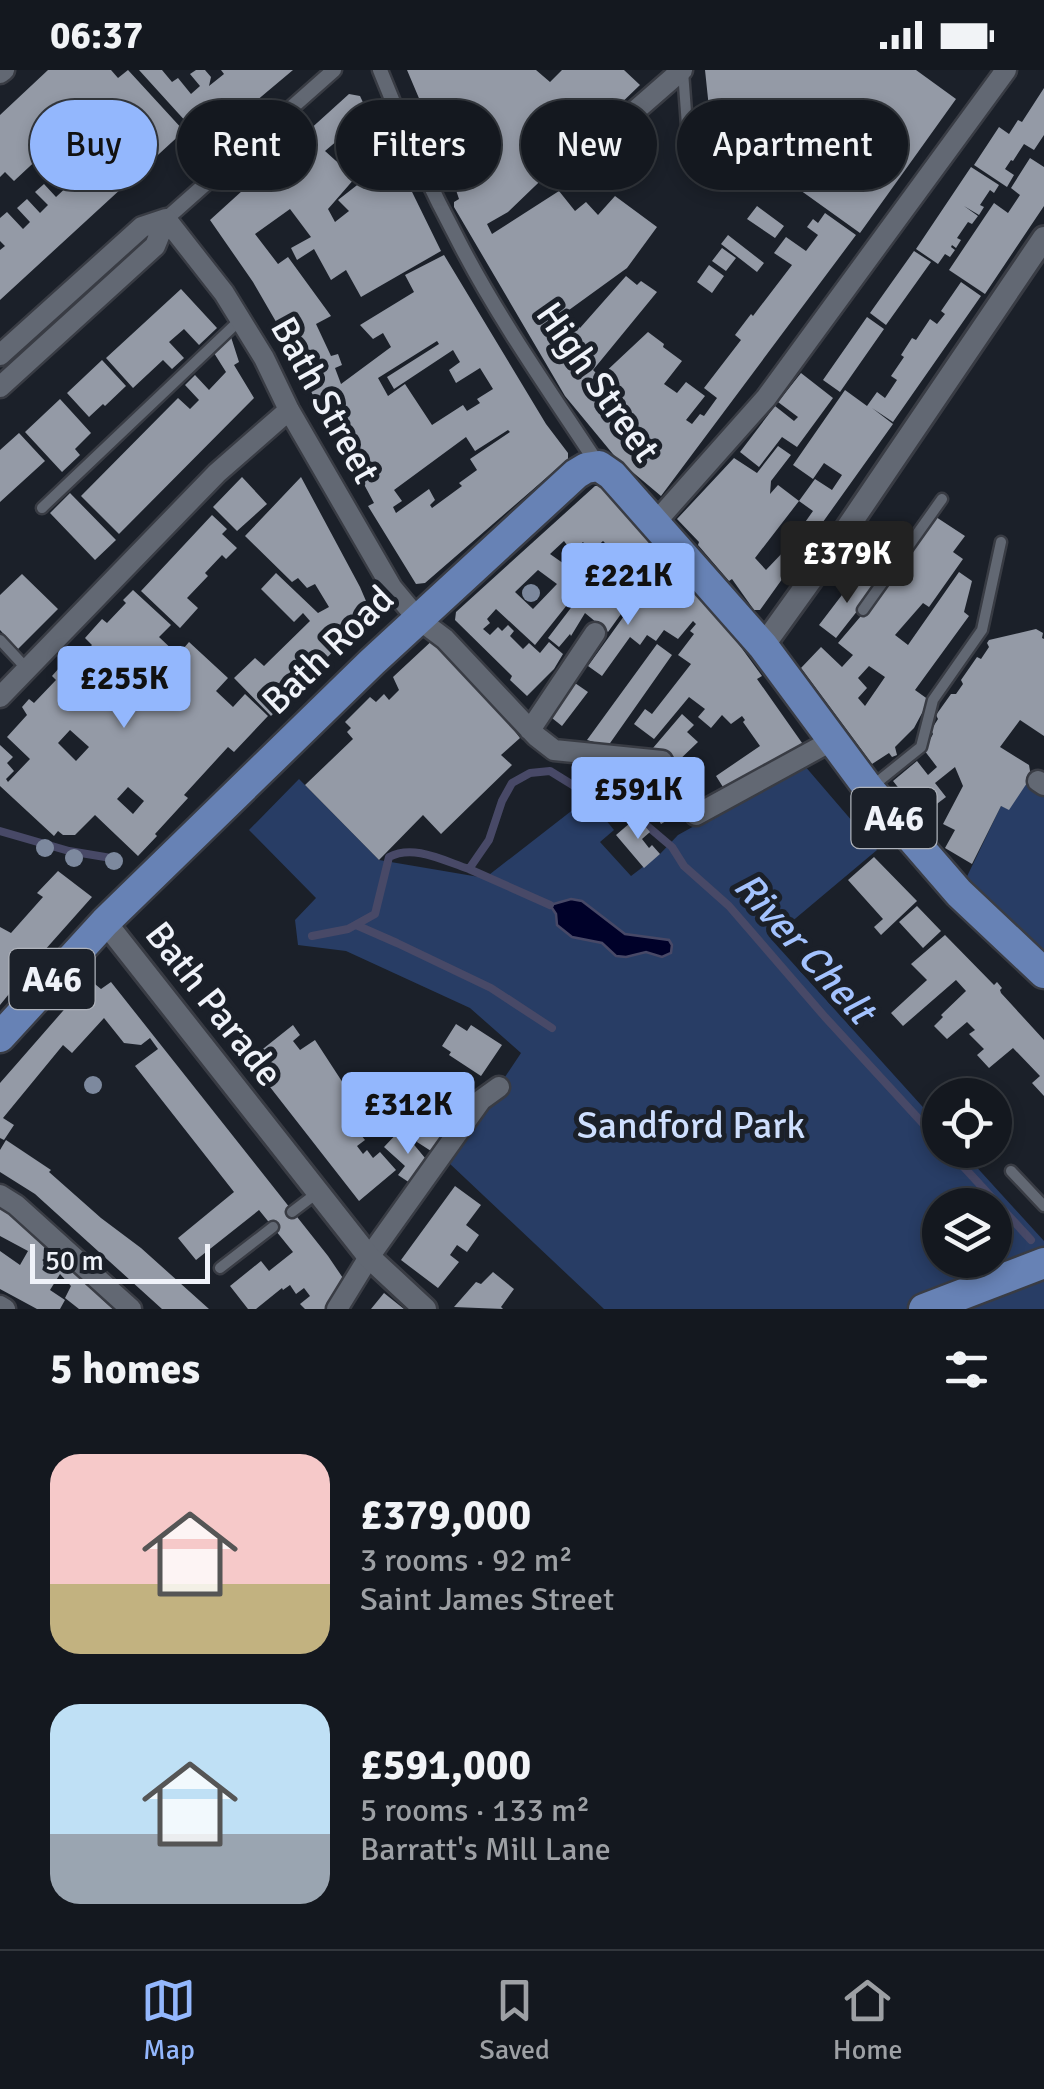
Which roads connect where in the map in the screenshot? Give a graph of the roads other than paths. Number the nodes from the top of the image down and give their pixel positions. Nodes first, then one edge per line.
1 (334, 70) edge
2 (380, 70) edge
3 (682, 70) edge
4 (1006, 70) edge
5 (648, 100) edge
6 (684, 100) edge
7 (166, 219) junction
8 (1044, 238) edge
9 (240, 319) junction
10 (0, 355) edge
11 (0, 387) edge
12 (290, 410) junction
13 (598, 466) junction
14 (942, 499) dead end
15 (42, 508) dead end
16 (654, 524) junction
17 (1001, 542) dead end
18 (863, 610) dead end
19 (418, 618) junction
20 (595, 634) dead end
21 (0, 640) edge
22 (763, 646) junction
23 (28, 669) junction
24 (0, 697) edge
25 (530, 730) junction
26 (833, 740) junction
27 (662, 762) dead end
28 (869, 788) junction
29 (696, 815) dead end
30 (105, 922) junction
31 (1044, 972) edge
32 (0, 1037) edge
33 (500, 1087) dead end
34 (1011, 1171) dead end
35 (318, 1193) junction
36 (0, 1195) edge
37 (1044, 1206) edge
38 (292, 1212) dead end
39 (273, 1227) dead end
40 (368, 1256) junction
41 (1044, 1263) edge
42 (220, 1268) dead end
43 (132, 1309) edge
44 (337, 1309) edge
45 (425, 1309) edge
46 (924, 1309) edge

1 - 7 street
2 - 13 street, High Street
3 - 5 street
3 - 6 lane
4 - 16 street
7 - 9 street, Bath Street
7 - 10 street
7 - 11 street
8 - 22 street
9 - 12 street, Bath Street
9 - 15 lane
12 - 19 street, Bath Street
12 - 23 street
13 - 16 main road, High Street / A46
13 - 19 main road, Bath Road / A46
14 - 18 lane
16 - 22 main road, High Street / A46
17 - 28 lane
19 - 25 street, Bath Street
19 - 30 main road, Bath Road / A46
20 - 25 street
21 - 23 lane
22 - 26 main road, High Street / A46
23 - 24 street
25 - 27 street, Bath Street
26 - 28 main road, High Street / A46
26 - 29 street
28 - 31 main road, High Street / A46
30 - 32 main road, Bath Road / A46
30 - 35 street, Bath Parade
33 - 40 street
34 - 37 lane
35 - 38 lane
35 - 40 street, Bath Parade
36 - 43 street
39 - 42 lane
40 - 44 street
40 - 45 street, Bath Parade
41 - 46 main road

